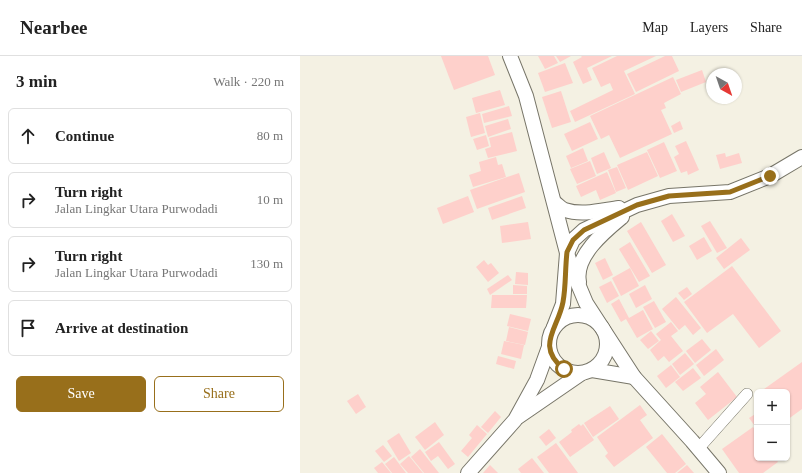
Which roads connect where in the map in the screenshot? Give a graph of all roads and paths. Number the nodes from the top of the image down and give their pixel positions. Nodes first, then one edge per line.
1 (510, 56) edge
2 (802, 157) edge
3 (555, 203) junction
4 (637, 205) junction
5 (567, 252) junction
6 (580, 288) junction
7 (554, 327) junction
8 (604, 329) junction
9 (549, 347) junction
10 (587, 372) junction
11 (634, 377) junction
12 (747, 394) dead end
13 (515, 420) junction
14 (698, 449) junction
15 (468, 473) edge
16 (719, 473) edge

1 - 3 main road
2 - 4 main road
3 - 4 main road
3 - 5 main road
4 - 5 main road
4 - 6 main road
5 - 6 main road
5 - 7 main road
6 - 8 main road
7 - 8 main road
7 - 9 main road
8 - 10 main road
8 - 11 main road
9 - 10 main road
9 - 13 main road
10 - 11 main road
10 - 13 main road
11 - 14 main road
12 - 14 lane
13 - 15 main road
14 - 16 main road

